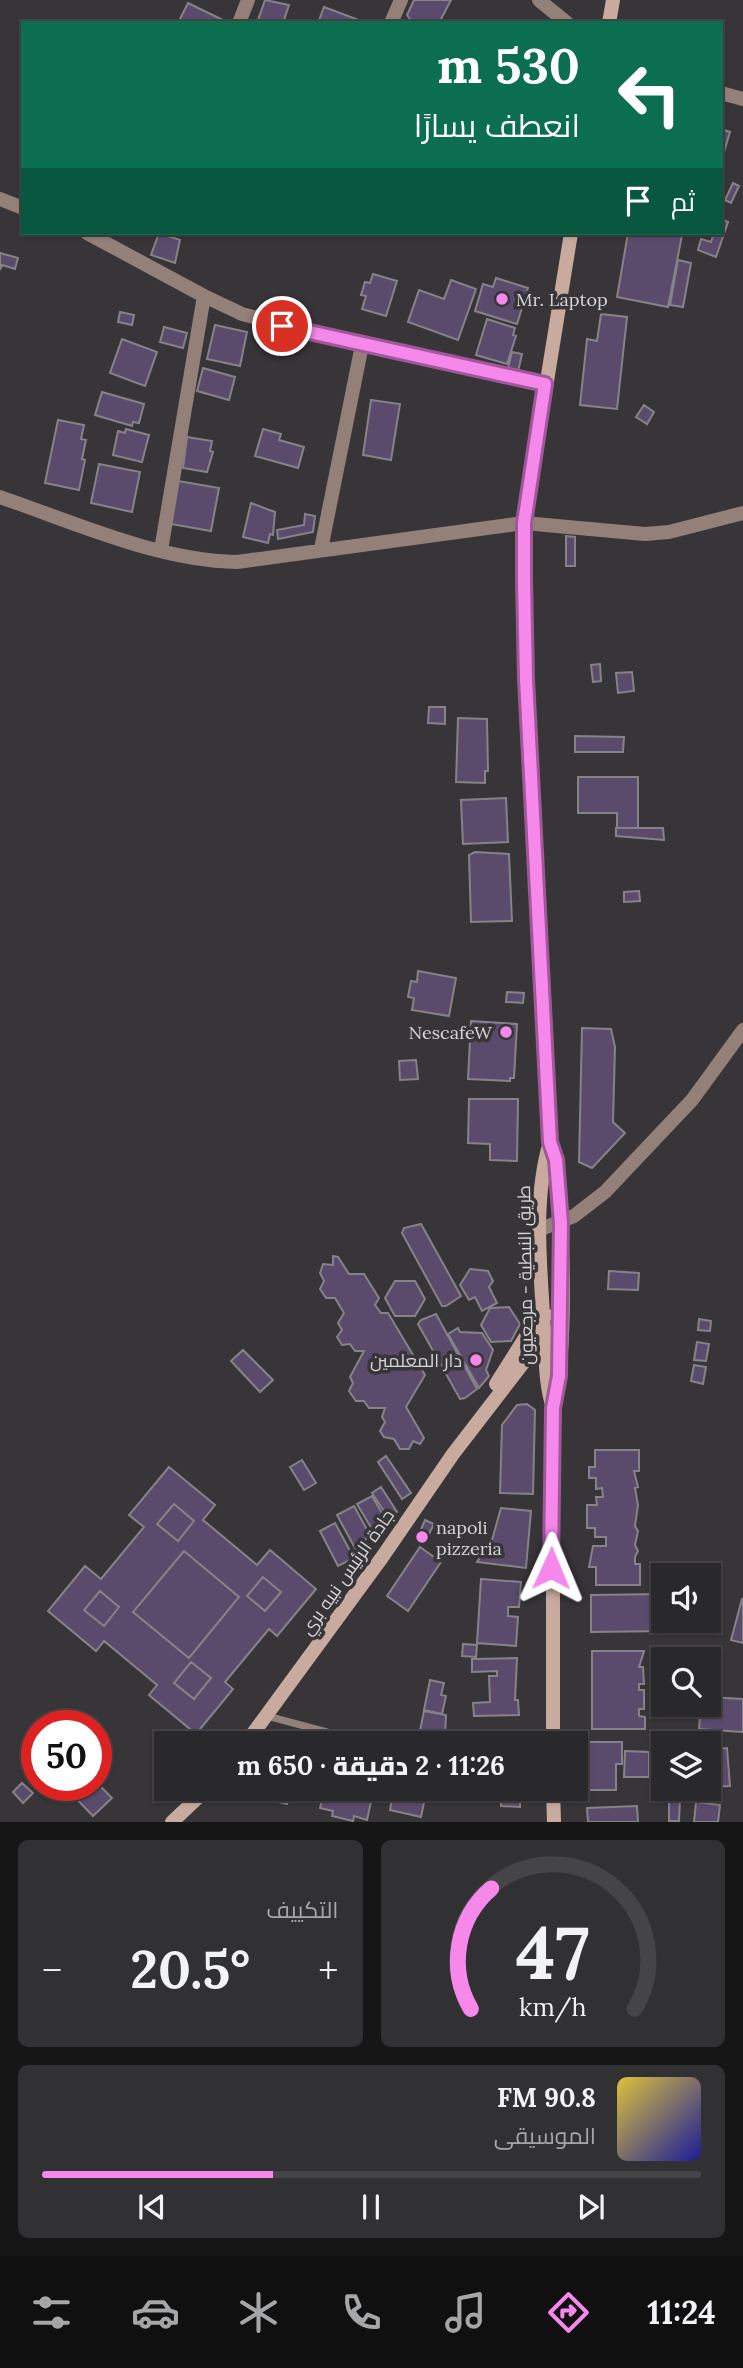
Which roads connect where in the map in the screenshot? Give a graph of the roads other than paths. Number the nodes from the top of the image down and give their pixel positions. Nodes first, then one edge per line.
1 (248, 0) edge
2 (401, 0) edge
3 (539, 0) edge
4 (613, 0) edge
5 (241, 21) edge
6 (392, 21) edge
7 (565, 21) edge
8 (609, 21) edge
9 (723, 94) edge
10 (743, 99) edge
11 (0, 199) edge
12 (21, 207) edge
13 (91, 235) edge
14 (571, 235) edge
15 (204, 296) junction
16 (362, 345) junction
17 (545, 384) junction
18 (0, 497) edge
19 (743, 513) edge
20 (524, 523) junction
21 (321, 549) junction
22 (161, 550) junction
23 (743, 1030) edge
24 (550, 1142) junction
25 (561, 1223) junction
26 (541, 1229) junction
27 (561, 1302) junction
28 (543, 1318) junction
29 (560, 1318) junction
30 (544, 1334) junction
31 (553, 1408) junction
32 (477, 1422) junction
33 (267, 1716) junction
34 (255, 1731) edge
35 (323, 1731) edge
36 (553, 1731) edge
37 (194, 1801) edge
38 (554, 1801) edge
39 (172, 1822) edge
40 (554, 1822) edge

1 - 5 street
2 - 6 street
3 - 7 street
4 - 8 main road
9 - 10 street
11 - 12 street
13 - 15 street
14 - 17 main road, طريق النبطية - مرجعيون
15 - 16 street
15 - 22 street
16 - 17 street
16 - 21 street
17 - 20 main road, طريق النبطية - مرجعيون
18 - 22 street
19 - 20 street
20 - 21 street
20 - 24 main road, طريق النبطية - مرجعيون
21 - 22 street
23 - 25 street
24 - 25 main road, طريق النبطية - مرجعيون
24 - 26 main road, طريق النبطية - مرجعيون
25 - 26 street
25 - 27 main road, طريق النبطية - مرجعيون
26 - 28 main road, طريق النبطية - مرجعيون
27 - 28 main road, جادة الرئيس نبيه بري
27 - 29 main road, طريق النبطية - مرجعيون
28 - 30 main road, طريق النبطية - مرجعيون
28 - 32 main road, جادة الرئيس نبيه بري
29 - 30 main road, جادة الرئيس نبيه بري
29 - 31 main road, طريق النبطية - مرجعيون
30 - 31 main road, طريق النبطية - مرجعيون
30 - 32 main road, جادة الرئيس نبيه بري
31 - 36 main road, طريق النبطية - مرجعيون
32 - 33 main road, جادة الرئيس نبيه بري
33 - 34 main road, جادة الرئيس نبيه بري
33 - 35 lane
37 - 39 main road
38 - 40 main road

